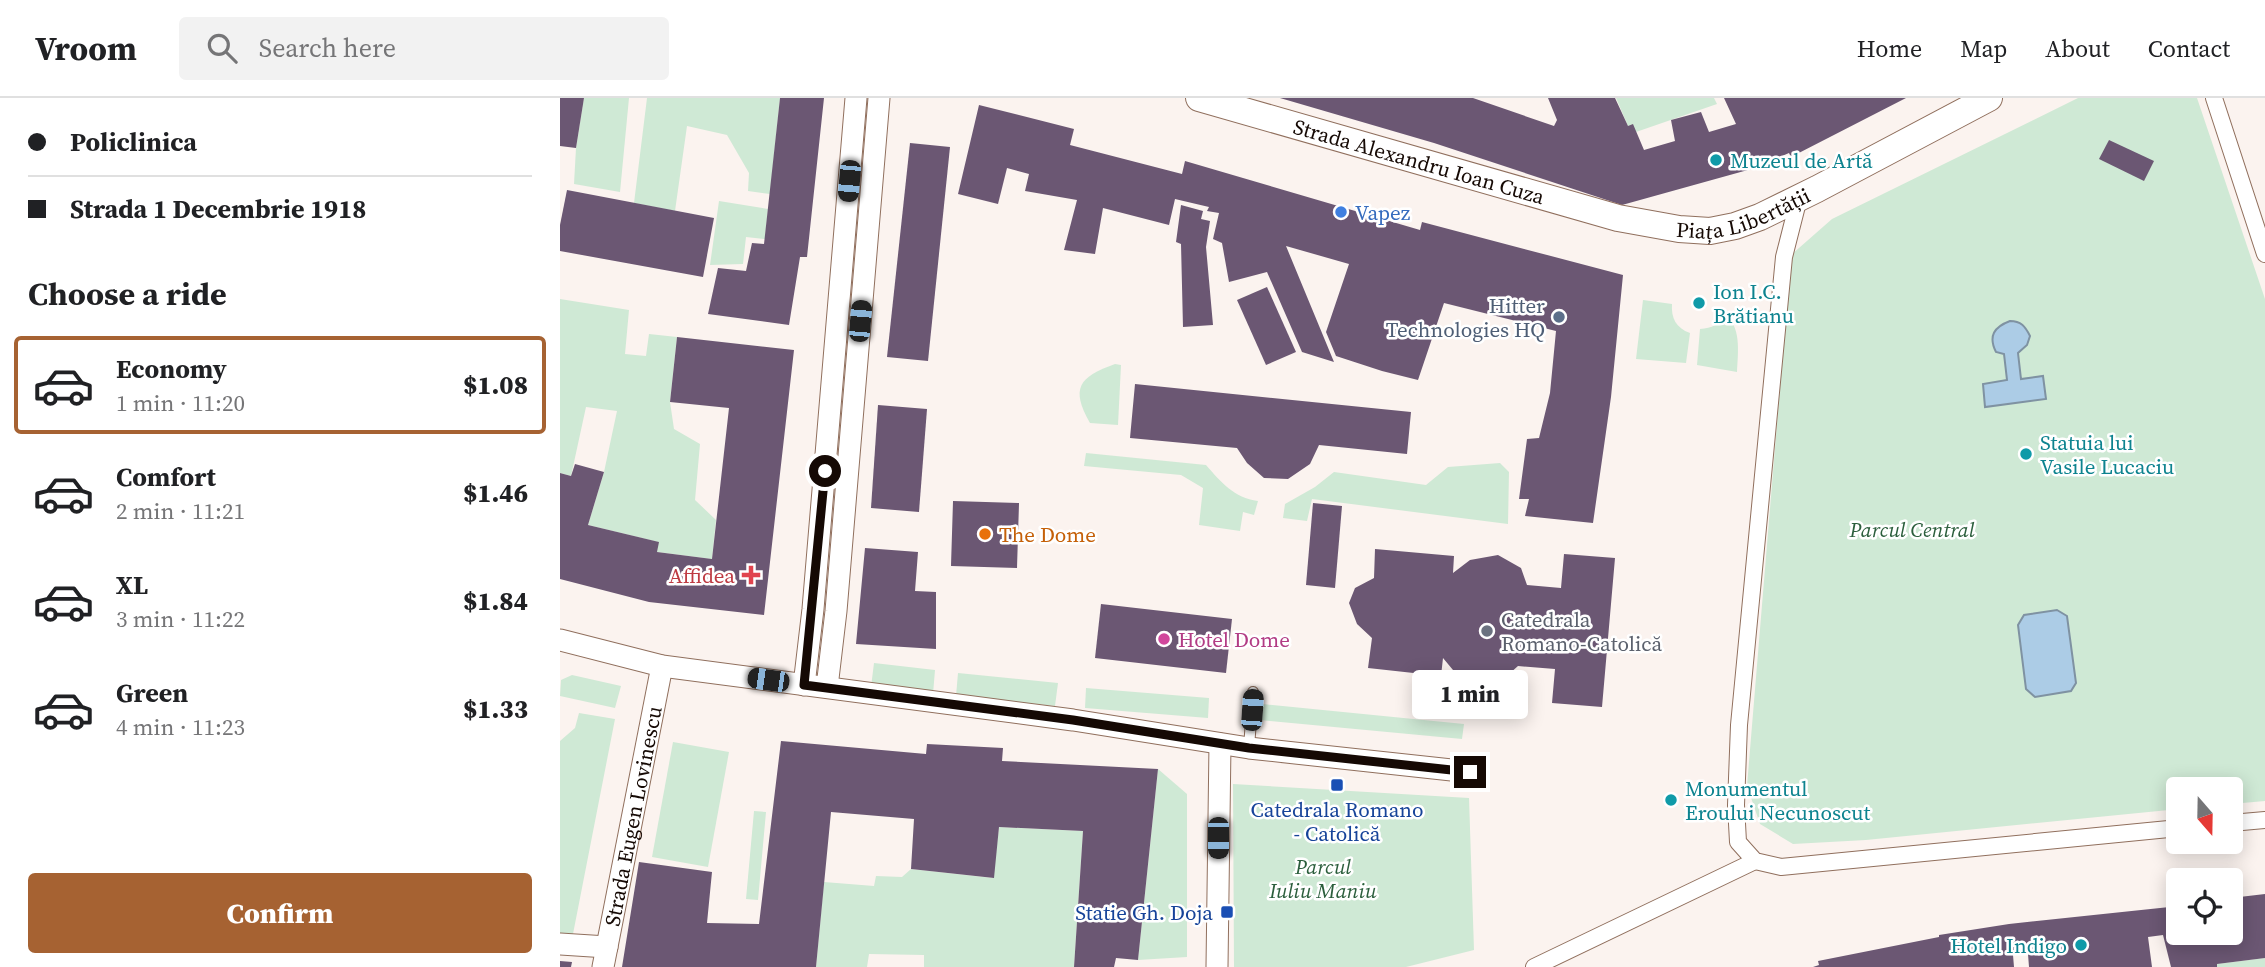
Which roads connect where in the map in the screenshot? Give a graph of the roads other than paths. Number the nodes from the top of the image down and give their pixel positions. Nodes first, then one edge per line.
1 (856, 98) edge
2 (879, 98) edge
3 (1199, 98) edge
4 (1989, 98) edge
5 (2214, 98) edge
6 (1799, 198) junction
7 (1639, 223) joint
8 (2265, 254) edge
9 (560, 640) edge
10 (662, 666) junction
11 (804, 685) junction
12 (828, 687) junction
13 (1253, 692) dead end
14 (1220, 744) junction
15 (1249, 748) junction
16 (1470, 772) dead end
17 (2265, 820) edge
18 (2244, 822) edge
19 (2166, 829) edge
20 (1755, 861) junction
21 (560, 944) edge
22 (605, 957) edge
23 (1217, 967) edge
24 (1534, 967) edge

1 - 11 street
2 - 12 street
3 - 7 street, Strada Alexandru Ioan Cuza
4 - 6 street, Piața Libertății
5 - 8 street
6 - 7 street, Piața Libertății
6 - 20 street
9 - 10 street
10 - 11 street
10 - 22 street, Strada Eugen Lovinescu
11 - 12 street
12 - 14 street
13 - 15 lane
14 - 15 street
14 - 23 street
15 - 16 street
17 - 18 street
19 - 20 street
20 - 24 street
21 - 22 street

